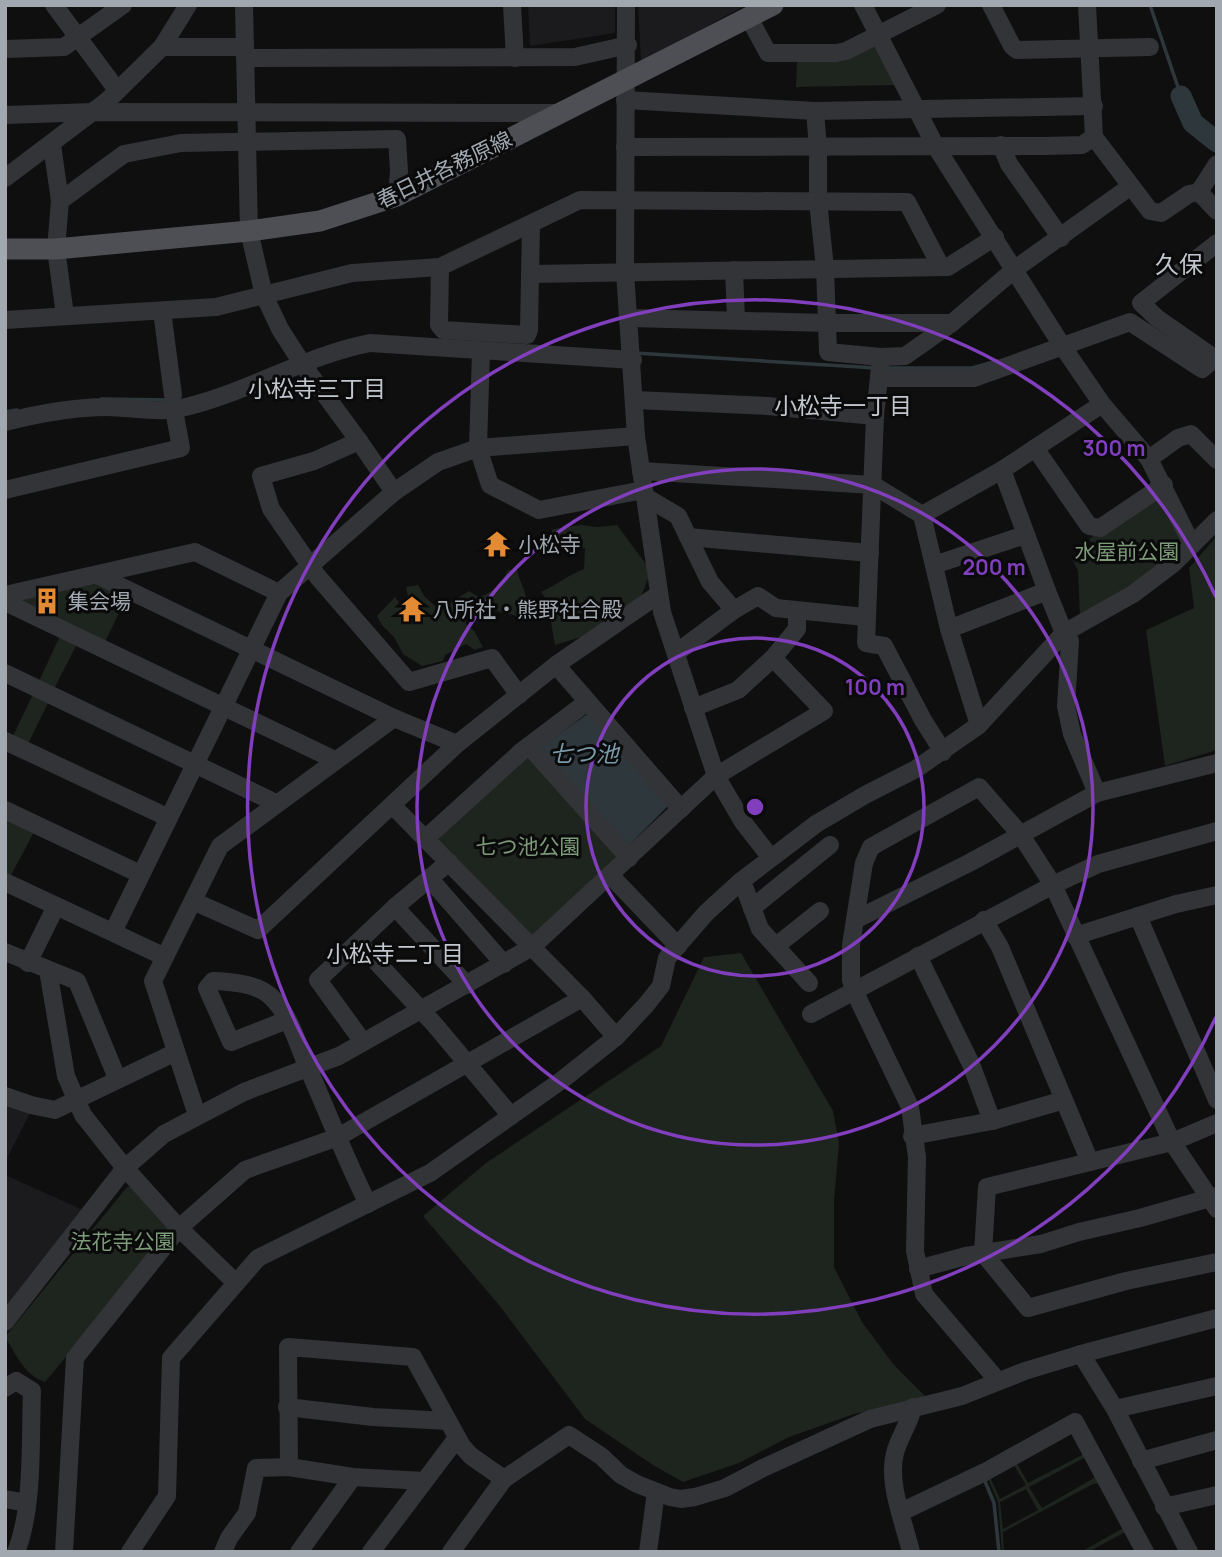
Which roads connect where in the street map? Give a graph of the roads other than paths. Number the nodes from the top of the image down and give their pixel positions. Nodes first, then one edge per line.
1 (54, 5) edge
2 (123, 5) edge
3 (188, 5) edge
4 (244, 5) edge
5 (512, 5) edge
6 (626, 5) edge
7 (773, 5) edge
8 (863, 5) edge
9 (937, 5) edge
10 (991, 5) edge
11 (1087, 5) edge
12 (749, 18) junction
13 (879, 35) junction
14 (78, 38) junction
15 (628, 44) junction
16 (162, 47) junction
17 (1150, 47) dead end
18 (5, 49) edge
19 (1089, 50) junction
20 (245, 53) junction
21 (515, 58) junction
22 (117, 90) junction
23 (626, 90) junction
24 (1094, 106) junction
25 (918, 110) junction
26 (815, 111) junction
27 (94, 112) junction
28 (247, 113) junction
29 (560, 113) junction
30 (5, 115) edge
31 (1094, 137) junction
32 (248, 143) junction
33 (52, 145) junction
34 (1000, 145) junction
35 (625, 147) junction
36 (936, 147) junction
37 (818, 148) junction
38 (1217, 163) edge
39 (5, 178) edge
40 (1131, 186) junction
41 (1199, 192) junction
42 (397, 196) junction
43 (624, 200) junction
44 (60, 201) junction
45 (818, 201) junction
46 (1217, 211) edge
47 (531, 225) junction
48 (249, 231) junction
49 (995, 237) junction
50 (1060, 238) junction
51 (1217, 243) edge
52 (5, 249) edge
53 (56, 249) junction
54 (440, 267) junction
55 (941, 267) junction
56 (825, 268) junction
57 (734, 270) junction
58 (1015, 270) junction
59 (625, 272) junction
60 (532, 274) junction
61 (264, 295) junction
62 (162, 311) junction
63 (65, 315) junction
64 (630, 318) junction
65 (736, 319) junction
66 (5, 320) edge
67 (826, 323) junction
68 (951, 323) junction
69 (1063, 347) junction
70 (481, 351) junction
71 (881, 357) junction
72 (1216, 359) edge
73 (633, 360) junction
74 (303, 365) junction
75 (880, 378) junction
76 (635, 400) junction
77 (174, 402) junction
78 (1102, 404) junction
79 (874, 416) junction
80 (5, 422) edge
81 (636, 436) junction
82 (359, 441) junction
83 (478, 448) junction
84 (1035, 448) junction
85 (1149, 459) junction
86 (1217, 460) edge
87 (1002, 470) junction
88 (641, 471) junction
89 (873, 485) junction
90 (1164, 485) junction
91 (5, 490) edge
92 (394, 492) junction
93 (643, 493) junction
94 (922, 515) junction
95 (1217, 520) edge
96 (1025, 535) junction
97 (688, 537) junction
98 (1192, 545) junction
99 (870, 553) junction
100 (934, 565) junction
101 (311, 566) junction
102 (97, 575) junction
103 (1046, 591) junction
104 (279, 593) junction
105 (659, 594) junction
106 (5, 595) edge
107 (5, 602) edge
108 (734, 610) junction
109 (797, 611) junction
110 (865, 617) junction
111 (949, 628) junction
112 (1064, 633) junction
113 (253, 650) junction
114 (676, 653) junction
115 (773, 658) junction
116 (556, 665) junction
117 (5, 673) edge
118 (519, 695) junction
119 (587, 702) junction
120 (223, 706) junction
121 (693, 708) junction
122 (394, 718) junction
123 (979, 725) junction
124 (5, 741) edge
125 (457, 744) junction
126 (528, 746) junction
127 (943, 752) junction
128 (335, 760) junction
129 (195, 762) junction
130 (1217, 763) edge
131 (716, 776) junction
132 (1097, 793) junction
133 (276, 803) junction
134 (393, 806) junction
135 (681, 809) junction
136 (5, 810) edge
137 (169, 818) junction
138 (1217, 831) edge
139 (1021, 835) junction
140 (425, 839) junction
141 (830, 845) dead end
142 (629, 858) junction
143 (771, 858) junction
144 (449, 862) junction
145 (140, 874) junction
146 (610, 875) junction
147 (429, 878) junction
148 (740, 882) junction
149 (5, 883) edge
150 (1053, 885) junction
151 (193, 901) junction
152 (1215, 901) edge
153 (56, 906) junction
154 (395, 907) junction
155 (752, 908) junction
156 (820, 911) dead end
157 (1138, 916) junction
158 (855, 920) junction
159 (984, 920) junction
160 (113, 932) junction
161 (1075, 936) junction
162 (358, 942) junction
163 (678, 946) junction
164 (776, 946) junction
165 (531, 947) junction
166 (5, 952) edge
167 (163, 956) junction
168 (918, 956) junction
169 (28, 963) junction
170 (504, 964) junction
171 (48, 970) junction
172 (809, 983) dead end
173 (467, 985) junction
174 (854, 991) junction
175 (582, 998) junction
176 (420, 1011) junction
177 (811, 1014) dead end
178 (287, 1020) dead end
179 (616, 1037) junction
180 (363, 1042) junction
181 (176, 1052) junction
182 (468, 1063) junction
183 (1210, 1064) edge
184 (308, 1069) junction
185 (117, 1078) junction
186 (5, 1096) edge
187 (74, 1099) junction
188 (1065, 1100) junction
189 (1217, 1100) edge
190 (197, 1115) junction
191 (511, 1116) junction
192 (992, 1121) junction
193 (1217, 1123) edge
194 (338, 1136) junction
195 (912, 1136) junction
196 (1172, 1142) junction
197 (1090, 1162) junction
198 (125, 1168) junction
199 (1214, 1201) edge
200 (368, 1204) junction
201 (179, 1228) junction
202 (983, 1253) junction
203 (1217, 1262) edge
204 (918, 1269) junction
205 (236, 1283) junction
206 (1217, 1318) edge
207 (5, 1322) edge
208 (1081, 1353) junction
209 (998, 1381) junction
210 (1217, 1386) edge
211 (5, 1388) edge
212 (287, 1407) junction
213 (913, 1407) junction
214 (1115, 1409) junction
215 (448, 1421) junction
216 (457, 1438) junction
217 (1217, 1440) edge
218 (1141, 1461) junction
219 (289, 1467) junction
220 (353, 1477) junction
221 (504, 1479) junction
222 (424, 1481) junction
223 (656, 1492) junction
224 (1217, 1494) edge
225 (5, 1499) edge
226 (27, 1503) junction
227 (1164, 1507) junction
228 (901, 1512) junction
229 (16, 1552) edge
230 (64, 1552) edge
231 (130, 1552) edge
232 (223, 1552) edge
233 (299, 1552) edge
234 (371, 1552) edge
235 (451, 1552) edge
236 (648, 1552) edge
237 (911, 1552) edge
238 (1145, 1552) edge
239 (1189, 1552) edge

1 - 14 street
2 - 14 street
3 - 16 street
4 - 20 street
5 - 21 street
6 - 15 street
7 - 12 main road, 春日井各務原線
8 - 13 street
9 - 13 street
10 - 19 street
11 - 19 street
12 - 13 street
12 - 23 main road, 春日井各務原線
13 - 25 street
14 - 18 street
14 - 22 street
15 - 21 street
15 - 23 street
16 - 20 street
16 - 22 street
17 - 19 street
19 - 24 street
20 - 21 street
20 - 28 street
22 - 27 street
23 - 26 street
23 - 29 main road, 春日井各務原線
23 - 35 street
24 - 25 street
24 - 31 street
25 - 26 street
25 - 36 street
26 - 37 street
27 - 28 street
27 - 30 street
27 - 33 street
28 - 29 street
28 - 32 street
29 - 42 main road, 春日井各務原線
31 - 34 street
31 - 40 street
32 - 42 street
32 - 44 street
32 - 48 street
33 - 39 street
33 - 44 street
34 - 36 street
34 - 50 street
35 - 37 street
35 - 43 street
36 - 37 street
36 - 49 street
37 - 45 street
38 - 41 street
40 - 41 street
40 - 50 street
41 - 46 street
42 - 48 main road, 春日井各務原線
43 - 45 street
43 - 47 street
43 - 59 street
44 - 53 street
45 - 55 street
45 - 56 street
47 - 54 street
47 - 60 street
48 - 53 main road, 春日井各務原線
48 - 61 street
49 - 55 street
49 - 58 street
50 - 58 street
51 - 72 street
52 - 53 main road, 春日井各務原線
53 - 63 street
54 - 60 street
54 - 61 street
55 - 56 street
56 - 57 street
56 - 67 street
57 - 59 street
57 - 65 street
58 - 68 street
58 - 69 street
59 - 60 street
59 - 64 street
61 - 62 street
61 - 74 street
62 - 63 street
62 - 77 street
63 - 66 street
64 - 65 street
64 - 73 street
65 - 67 street
67 - 68 street
67 - 71 street
68 - 71 street
69 - 72 street
69 - 75 street
69 - 78 street
70 - 73 street
70 - 74 street
70 - 83 street
71 - 75 street
73 - 76 street
74 - 77 street
74 - 82 street
75 - 79 street
76 - 79 street
76 - 81 street
77 - 80 street
77 - 91 street
78 - 84 street
78 - 85 street
79 - 89 street
81 - 83 street
81 - 88 street
82 - 92 street
82 - 101 street
83 - 92 street
83 - 93 street
84 - 87 street
84 - 90 street
85 - 86 street
85 - 90 street
87 - 94 street
87 - 96 street
88 - 89 street
88 - 93 street
89 - 94 street
89 - 99 street
90 - 98 street
92 - 101 street
93 - 97 street
93 - 105 street
94 - 100 street
95 - 98 street
96 - 100 street
96 - 103 street
97 - 99 street
97 - 108 street
98 - 112 street
99 - 110 street
100 - 111 street
101 - 104 street
101 - 118 street
102 - 104 street
102 - 106 street
102 - 113 street
103 - 111 street
103 - 112 street
104 - 113 street
105 - 114 street
105 - 116 street
107 - 120 street
108 - 109 street
108 - 114 street
109 - 110 street
109 - 115 street
110 - 127 street
111 - 123 street
112 - 123 street
112 - 132 street
113 - 120 street
113 - 122 street
114 - 121 street
115 - 121 street
115 - 131 street
116 - 118 street
116 - 119 street
117 - 129 street
118 - 125 street
119 - 126 street
119 - 135 street
120 - 128 street
120 - 129 street
121 - 131 street
122 - 125 street
122 - 128 street
123 - 127 street
124 - 137 street
125 - 134 street
126 - 140 street
126 - 142 street
127 - 143 street
128 - 133 street
129 - 133 street
129 - 137 street
130 - 132 street
131 - 135 street
131 - 143 street
132 - 139 street
133 - 151 street
134 - 140 street
134 - 151 street
135 - 142 street
136 - 145 street
137 - 145 street
138 - 150 street
139 - 150 street
139 - 158 street
139 - 158 street
140 - 144 street
141 - 155 street
142 - 146 street
143 - 148 street
144 - 147 street
144 - 165 street
145 - 160 street
146 - 163 street
146 - 165 street
147 - 154 street
147 - 170 street
148 - 155 street
148 - 163 street
149 - 153 street
150 - 159 street
150 - 161 street
151 - 167 street
152 - 157 street
153 - 160 street
153 - 169 street
154 - 162 street
154 - 173 street
155 - 164 street
156 - 164 street
157 - 161 street
157 - 183 street
158 - 174 street
159 - 168 street
159 - 188 street
160 - 167 street
161 - 196 street
162 - 176 street
162 - 180 street
163 - 179 street
164 - 172 street
165 - 170 street
165 - 175 street
166 - 169 street
167 - 181 street
168 - 174 street
168 - 192 street
169 - 171 street
170 - 173 street
171 - 185 street
171 - 187 street
173 - 176 street
174 - 177 street
174 - 195 street
175 - 179 street
175 - 182 street
176 - 180 street
176 - 182 street
178 - 184 street
179 - 191 street
180 - 184 street
181 - 185 street
181 - 190 street
182 - 191 street
182 - 194 street
183 - 189 street
184 - 190 street
184 - 194 street
185 - 187 street
186 - 187 street
187 - 198 street
188 - 192 street
188 - 197 street
190 - 198 street
191 - 200 street
192 - 195 street
193 - 196 street
194 - 200 street
194 - 201 street
195 - 204 street
196 - 197 street
196 - 199 street
197 - 202 street
198 - 201 street
198 - 207 street
199 - 202 street
200 - 205 street
201 - 205 street
201 - 230 street
202 - 203 street
202 - 204 street
204 - 209 street
205 - 231 street
206 - 208 street
208 - 209 street
208 - 214 street
209 - 213 street
210 - 214 street
211 - 226 street
212 - 215 street
212 - 215 street
212 - 219 street
213 - 223 street
213 - 228 street
214 - 218 street
215 - 216 street
216 - 221 street
216 - 222 street
217 - 218 street
218 - 227 street
219 - 220 street
219 - 232 street
220 - 222 street
220 - 233 street
221 - 223 street
221 - 235 street
222 - 234 street
223 - 236 street
224 - 227 street
225 - 226 street
226 - 229 street
227 - 239 street
228 - 237 street
228 - 238 street

